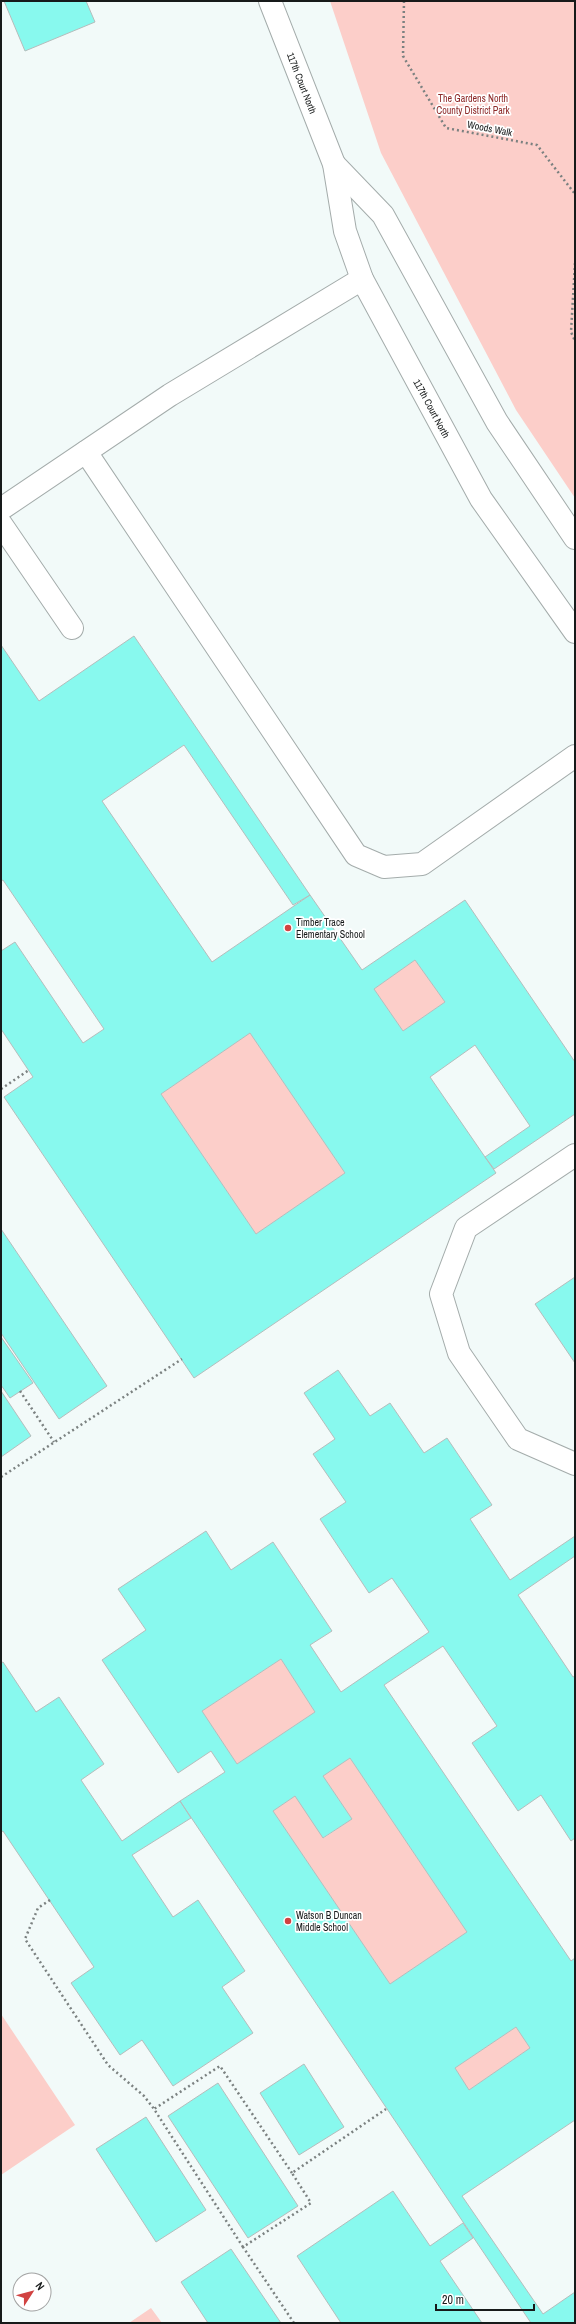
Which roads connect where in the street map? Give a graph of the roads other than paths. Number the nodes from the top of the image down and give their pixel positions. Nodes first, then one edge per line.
1 (270, 1) edge
2 (334, 164) junction
3 (362, 279) junction
4 (86, 452) junction
5 (1, 509) edge
6 (1, 524) edge
7 (575, 538) edge
8 (72, 628) dead end
9 (575, 632) edge
10 (575, 756) edge
11 (575, 1155) edge
12 (575, 1464) edge

1 - 2 street, 117th Court North
2 - 3 street, 117th Court North
2 - 7 street, 117th Court North
3 - 4 street
3 - 9 street, 117th Court North
4 - 5 street
4 - 10 street
6 - 8 street
11 - 12 street

